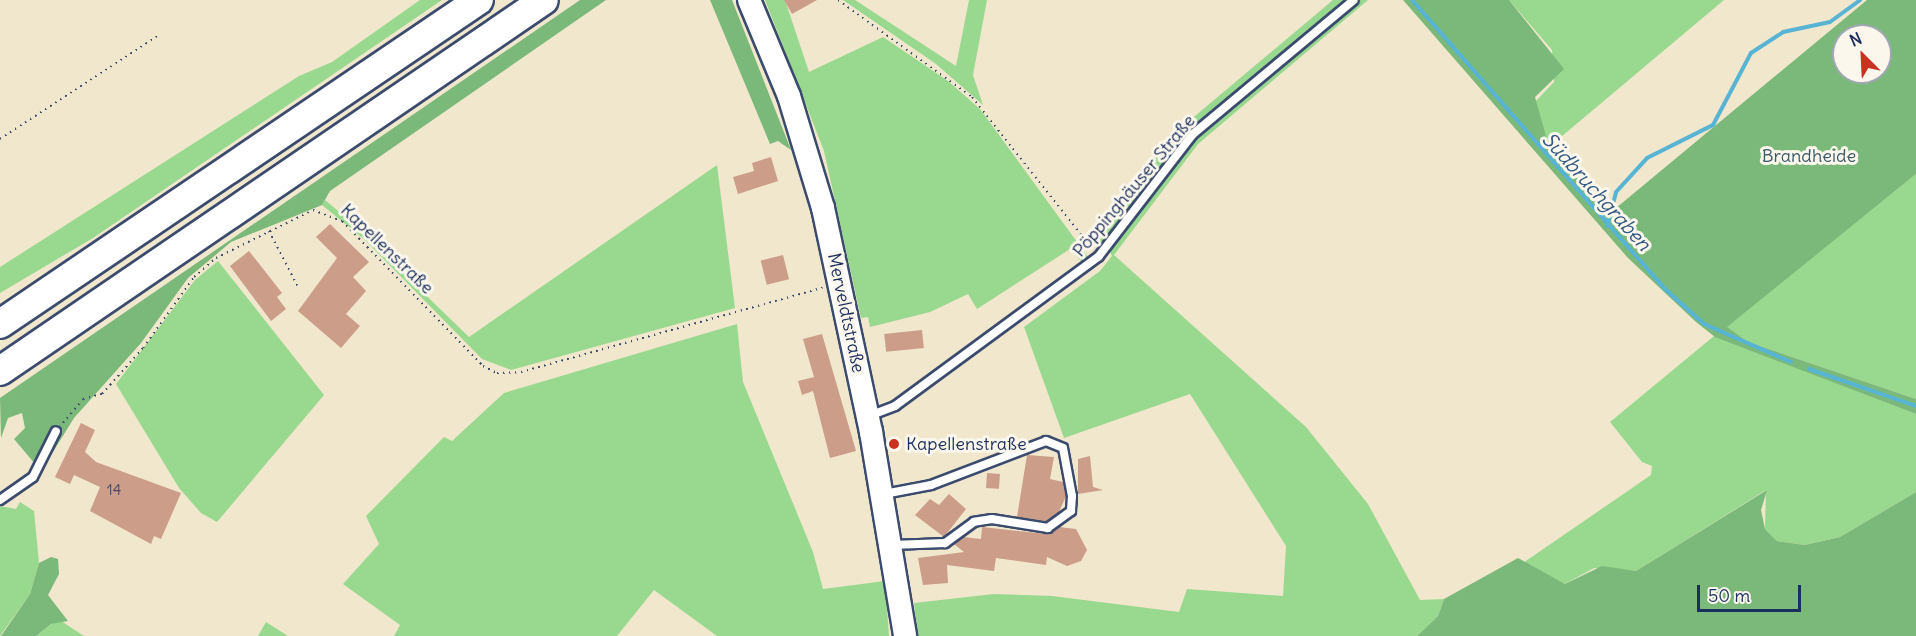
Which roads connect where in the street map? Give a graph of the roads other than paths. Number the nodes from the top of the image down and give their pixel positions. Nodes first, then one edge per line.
1 (479, 0) edge
2 (544, 0) edge
3 (749, 0) edge
4 (1354, 0) edge
5 (89, 263) junction
6 (0, 301) edge
7 (0, 324) edge
8 (0, 371) edge
9 (867, 416) junction
10 (56, 431) road end
11 (883, 495) junction
12 (0, 500) edge
13 (892, 545) junction
14 (905, 636) edge

1 - 5 highway
2 - 8 highway
3 - 9 street, Merveldtstraße
4 - 9 lane, Pöppinghäuser Straße
5 - 6 highway
5 - 7 highway
9 - 11 street, Merveldtstraße
10 - 12 lane
11 - 13 street, Merveldtstraße
11 - 13 lane
13 - 14 street, Merveldtstraße

